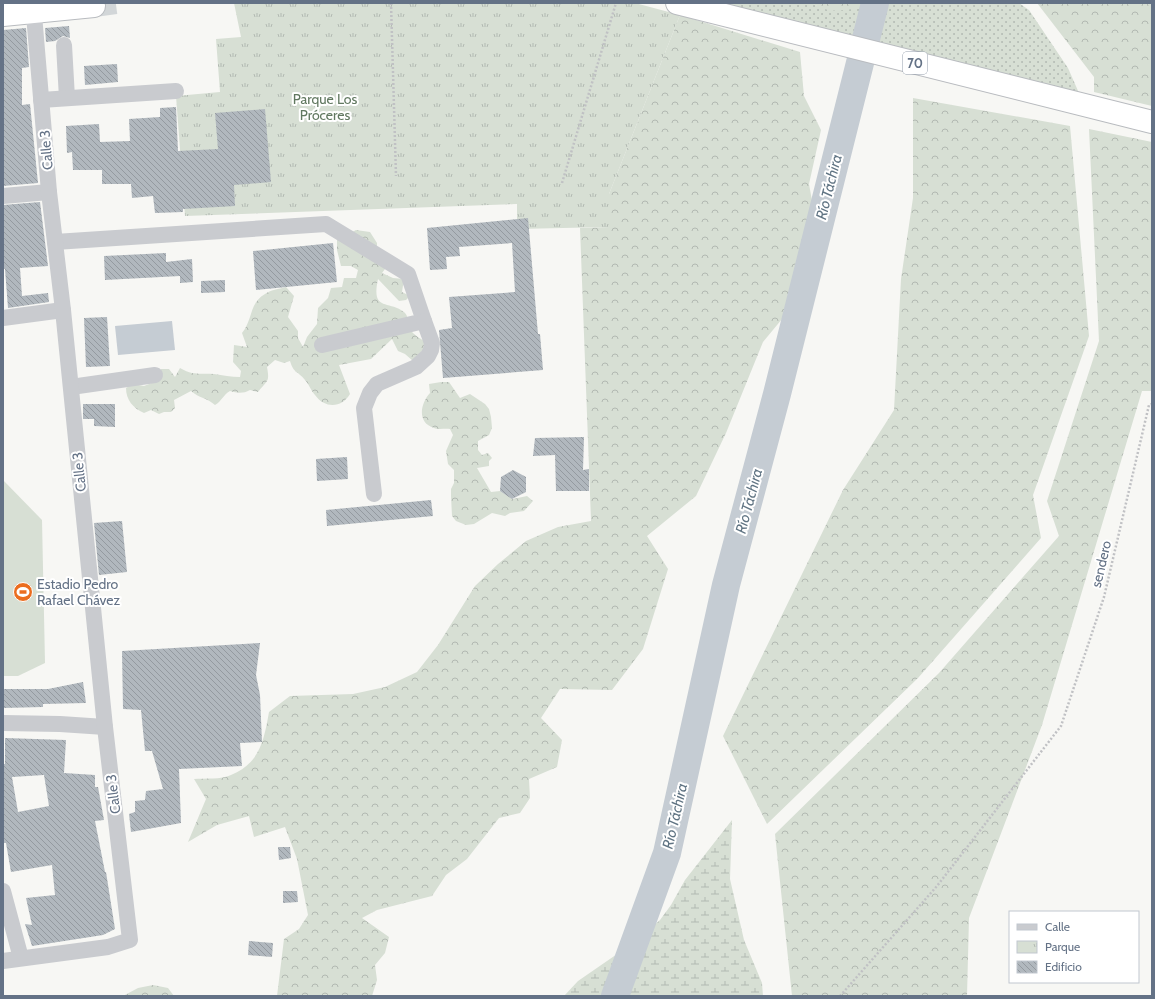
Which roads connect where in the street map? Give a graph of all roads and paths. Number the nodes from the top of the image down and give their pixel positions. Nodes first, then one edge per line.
1 (391, 3) edge
2 (616, 3) edge
3 (677, 3) edge
4 (94, 6) dead end
5 (34, 7) edge
6 (3, 15) edge
7 (64, 45) dead end
8 (176, 91) dead end
9 (67, 98) junction
10 (42, 100) junction
11 (1152, 122) edge
12 (396, 176) dead end
13 (562, 183) dead end
14 (49, 192) junction
15 (3, 196) edge
16 (55, 242) junction
17 (63, 310) junction
18 (3, 318) edge
19 (424, 321) junction
20 (322, 344) dead end
21 (155, 375) dead end
22 (71, 387) junction
23 (1152, 404) edge
24 (374, 494) dead end
25 (3, 723) edge
26 (105, 727) junction
27 (3, 891) edge
28 (22, 958) junction
29 (3, 961) edge
30 (840, 996) edge

1 - 12 path
2 - 13 path
3 - 11 highway, 70
4 - 5 highway
5 - 6 highway
5 - 10 street, Calle 3
7 - 9 street
8 - 9 street
9 - 10 street
10 - 14 street, Calle 3
14 - 15 street
14 - 16 street, Calle 3
16 - 17 street, Calle 3
16 - 19 street
17 - 18 street
17 - 22 street, Calle 3
19 - 20 street
19 - 24 street
21 - 22 street
22 - 26 street, Calle 3
23 - 30 path, sendero
25 - 26 street
26 - 28 street, Calle 3
27 - 28 street
28 - 29 street

